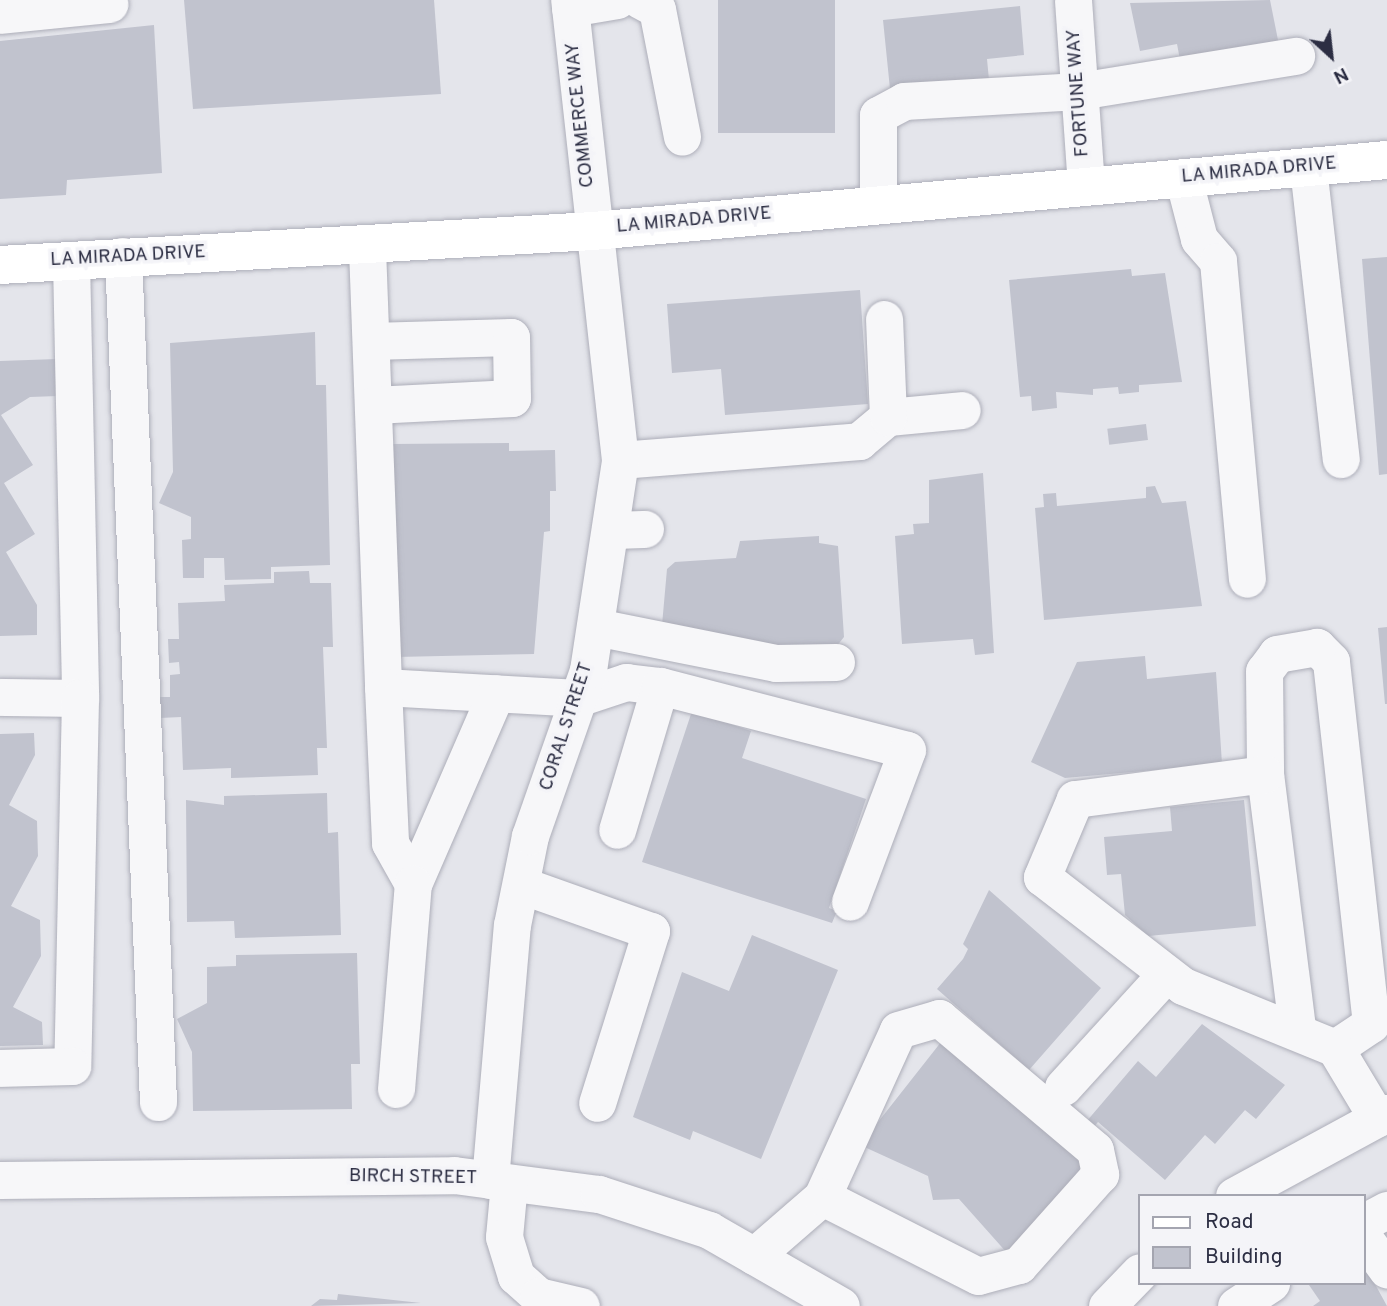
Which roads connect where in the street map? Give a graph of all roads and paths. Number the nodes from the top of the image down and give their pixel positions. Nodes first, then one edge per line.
1 (617, 0) edge
2 (640, 0) edge
3 (1073, 0) edge
4 (109, 4) dead end
5 (569, 4) edge
6 (0, 15) edge
7 (1296, 56) dead end
8 (1079, 91) junction
9 (682, 137) dead end
10 (1387, 160) edge
11 (1308, 167) junction
12 (1183, 177) junction
13 (1086, 186) junction
14 (878, 205) junction
15 (593, 230) junction
16 (367, 248) junction
17 (123, 256) junction
18 (71, 260) junction
19 (0, 265) edge
20 (884, 319) dead end
21 (371, 341) junction
22 (373, 405) junction
23 (962, 410) dead end
24 (888, 417) junction
25 (1341, 459) dead end
26 (620, 460) junction
27 (1247, 579) dead end
28 (596, 627) junction
29 (836, 662) dead end
30 (660, 686) junction
31 (383, 687) junction
32 (496, 693) junction
33 (0, 697) edge
34 (80, 698) junction
35 (579, 698) junction
36 (1265, 774) junction
37 (617, 831) dead end
38 (413, 884) junction
39 (521, 885) junction
40 (850, 902) dead end
41 (1167, 974) junction
42 (1379, 1024) edge
43 (1297, 1029) junction
44 (1335, 1048) junction
45 (0, 1068) edge
46 (1063, 1087) dead end
47 (396, 1088) dead end
48 (158, 1102) dead end
49 (597, 1103) dead end
50 (1382, 1115) edge
51 (0, 1180) edge
52 (499, 1182) junction
53 (1238, 1194) edge
54 (821, 1196) junction
55 (1387, 1210) edge
56 (1366, 1221) edge
57 (1366, 1241) edge
58 (754, 1256) junction
59 (1387, 1270) edge
60 (1138, 1274) edge
61 (1268, 1285) edge
62 (581, 1306) edge
63 (841, 1306) edge
64 (1107, 1306) edge
65 (1236, 1306) edge

1 - 5 street
2 - 9 street
3 - 8 street, FORTUNE WAY
4 - 6 street
5 - 15 street, COMMERCE WAY
7 - 8 street
8 - 13 street, FORTUNE WAY
8 - 14 street
10 - 11 main road, LA MIRADA DRIVE
11 - 12 main road, LA MIRADA DRIVE
11 - 25 street
12 - 13 main road, LA MIRADA DRIVE
12 - 27 street
13 - 14 main road, LA MIRADA DRIVE
14 - 15 main road, LA MIRADA DRIVE
15 - 16 main road, LA MIRADA DRIVE
15 - 26 street, CORAL STREET
16 - 17 main road, LA MIRADA DRIVE
16 - 21 street
17 - 18 main road, LA MIRADA DRIVE
17 - 48 street
18 - 19 main road, LA MIRADA DRIVE
18 - 34 street
20 - 24 street
21 - 22 street
21 - 22 street
22 - 31 street
23 - 24 street
24 - 26 street
26 - 28 street, CORAL STREET
28 - 29 street
28 - 35 street, CORAL STREET
30 - 35 street
30 - 37 street
30 - 40 street
31 - 32 street
31 - 38 street
32 - 35 street
32 - 38 street
33 - 34 street
34 - 45 street
35 - 39 street, CORAL STREET
36 - 41 street
36 - 42 street
36 - 43 street
38 - 47 street
39 - 49 street
39 - 52 street, CORAL STREET
41 - 43 street
41 - 46 street
42 - 44 street
43 - 44 street
44 - 50 street
50 - 53 street
51 - 52 street, BIRCH STREET
52 - 58 street, BIRCH STREET
52 - 62 street, CORAL STREET
54 - 54 street
54 - 58 street
55 - 56 street
57 - 59 street
58 - 63 street, BIRCH STREET
60 - 64 street
61 - 65 street

